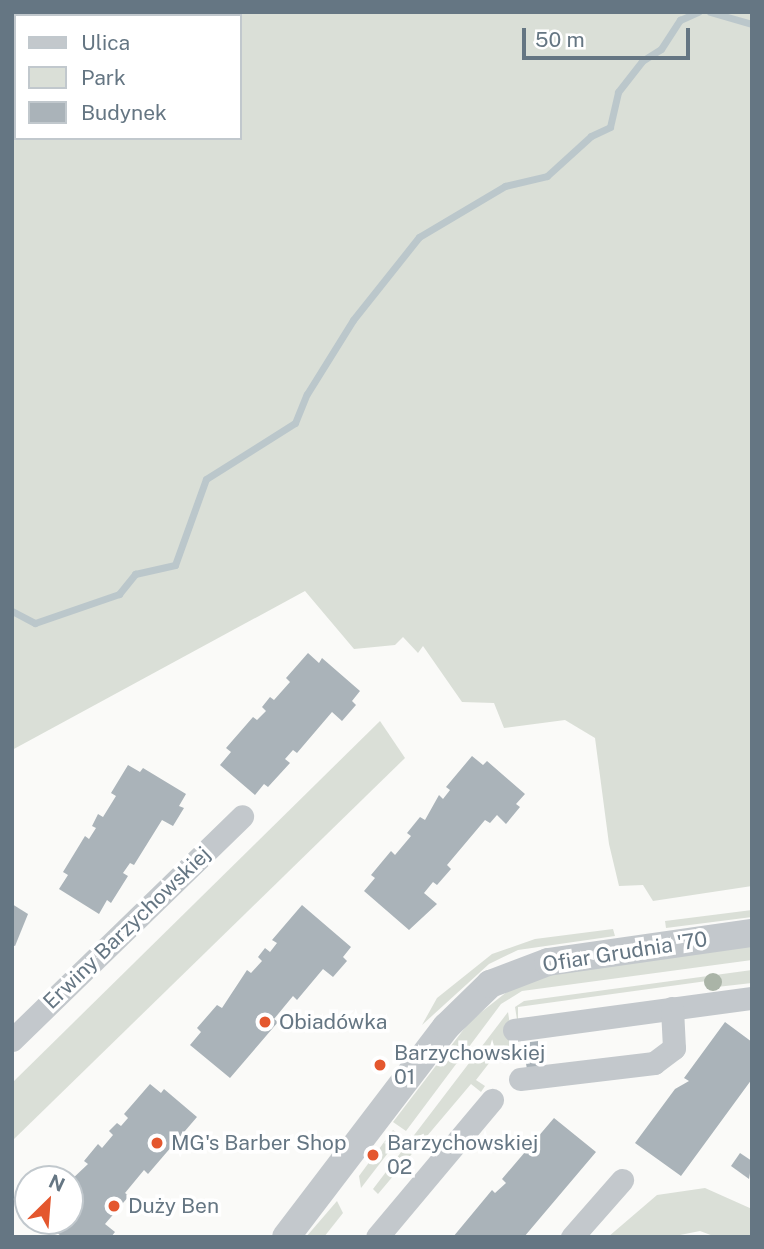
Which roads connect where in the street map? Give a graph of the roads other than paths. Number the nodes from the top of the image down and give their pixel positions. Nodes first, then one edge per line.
1 (242, 816) dead end
2 (752, 933) edge
3 (752, 998) edge
4 (672, 1008) junction
5 (514, 1030) dead end
6 (12, 1040) edge
7 (520, 1079) dead end
8 (492, 1100) dead end
9 (622, 1180) dead end
10 (286, 1237) edge
11 (377, 1237) edge
12 (572, 1237) edge

1 - 6 street, Erwiny Barzychowskiej
2 - 10 street, Ofiar Grudnia '70
3 - 4 street
4 - 5 street
4 - 7 street
8 - 11 street
9 - 12 street

